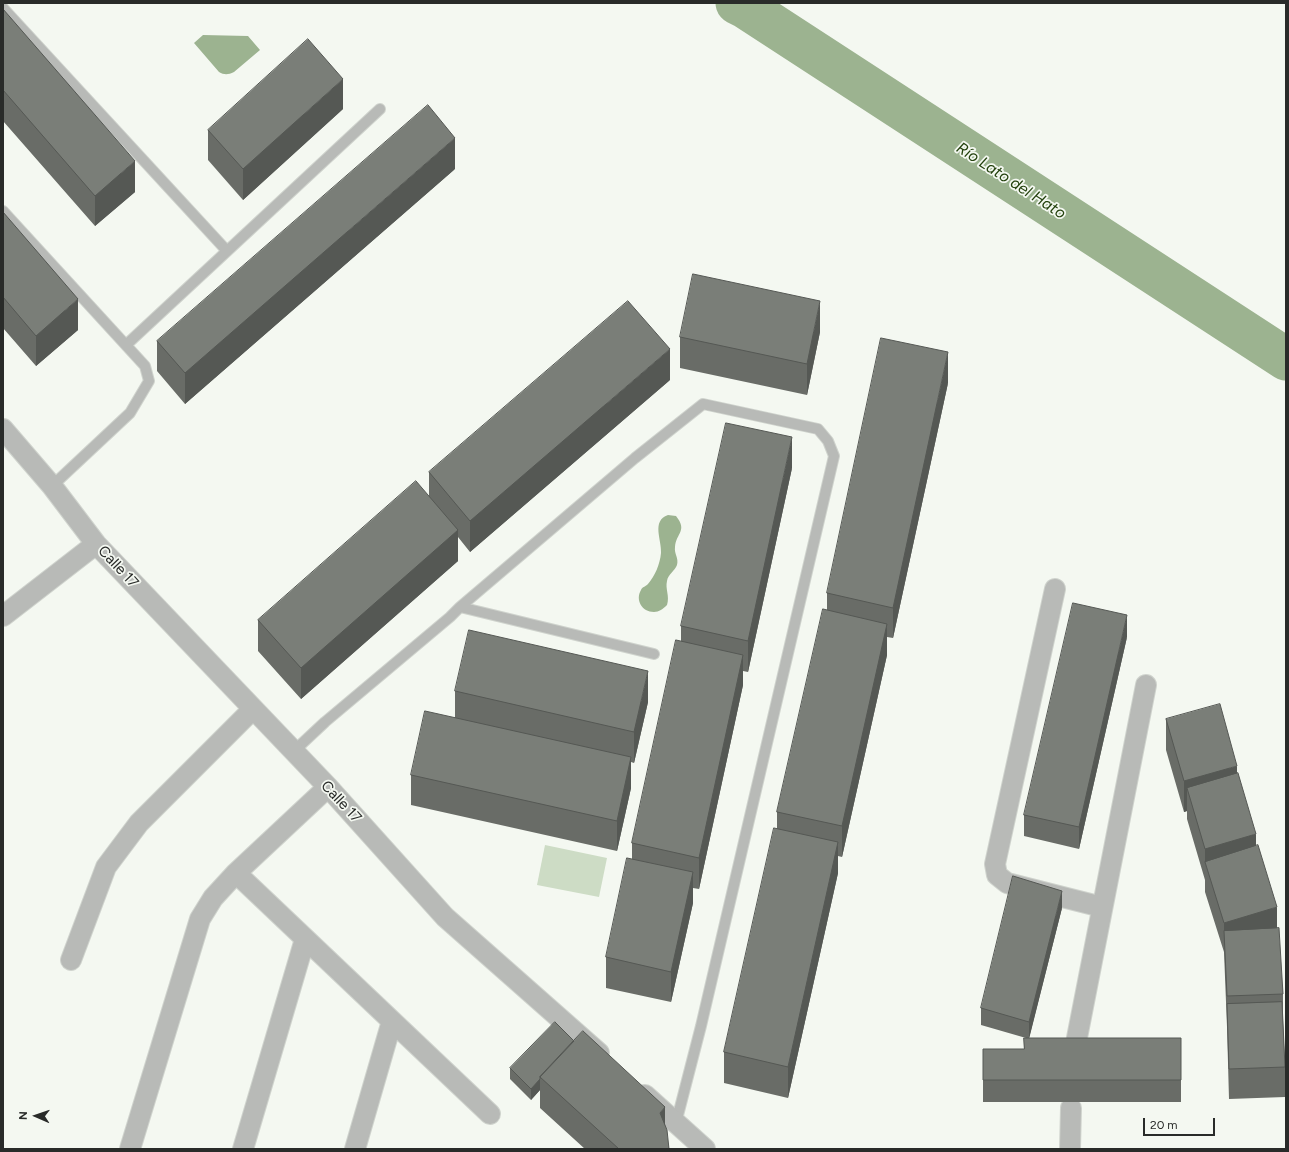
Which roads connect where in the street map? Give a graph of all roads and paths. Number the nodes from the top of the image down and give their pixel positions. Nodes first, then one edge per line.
1 (3, 8) edge
2 (380, 109) dead end
3 (3, 211) edge
4 (227, 251) junction
5 (126, 345) junction
6 (3, 429) edge
7 (52, 486) junction
8 (96, 544) junction
9 (1055, 589) dead end
10 (460, 607) junction
11 (3, 616) edge
12 (654, 654) dead end
13 (1146, 685) dead end
14 (253, 709) junction
15 (294, 751) junction
16 (328, 788) junction
17 (236, 873) junction
18 (1102, 907) junction
19 (305, 939) junction
20 (71, 960) dead end
21 (392, 1021) junction
22 (1074, 1053) edge
23 (611, 1065) edge
24 (629, 1080) edge
25 (1071, 1108) dead end
26 (490, 1114) dead end
27 (676, 1123) junction
28 (130, 1149) edge
29 (243, 1149) edge
30 (355, 1149) edge
31 (705, 1149) edge
32 (1070, 1149) edge

1 - 4 lane
2 - 4 lane
3 - 5 lane
4 - 5 lane
5 - 7 lane
6 - 7 street, Calle 17
7 - 8 street, Calle 17
8 - 11 street
8 - 14 street, Calle 17
9 - 18 street
10 - 12 lane
10 - 15 lane
10 - 27 lane
13 - 18 street
14 - 15 street, Calle 17
14 - 20 street
15 - 16 street, Calle 17
16 - 17 street
16 - 23 street, Calle 17
17 - 19 street
17 - 28 street
18 - 22 street
19 - 21 street
19 - 29 street
21 - 26 street
21 - 30 street
24 - 27 street
25 - 32 street
27 - 31 street

